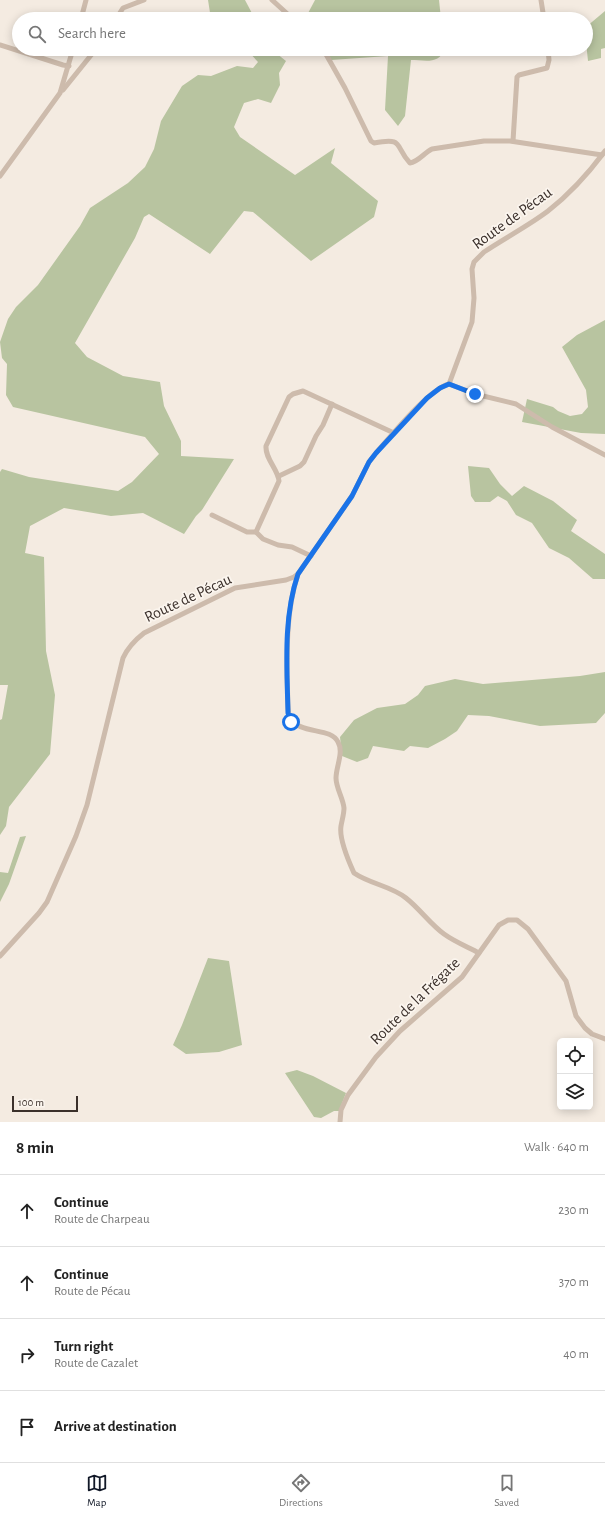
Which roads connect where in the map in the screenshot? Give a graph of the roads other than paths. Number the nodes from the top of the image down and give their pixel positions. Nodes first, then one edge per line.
1 (86, 0) edge
2 (144, 0) edge
3 (272, 0) edge
4 (541, 0) edge
5 (83, 12) edge
6 (121, 12) edge
7 (285, 12) edge
8 (543, 12) edge
9 (0, 45) edge
10 (12, 49) edge
11 (35, 56) edge
12 (71, 56) edge
13 (90, 56) edge
14 (327, 56) edge
15 (549, 56) edge
16 (68, 69) junction
17 (76, 74) junction
18 (60, 93) junction
19 (513, 141) junction
20 (604, 153) edge
21 (0, 176) edge
22 (449, 384) junction
23 (332, 404) junction
24 (394, 432) junction
25 (605, 455) edge
26 (279, 476) junction
27 (212, 514) dead end
28 (256, 532) junction
29 (311, 556) junction
30 (298, 574) junction
31 (289, 579) junction
32 (294, 586) junction
33 (479, 953) junction
34 (0, 956) edge
35 (605, 1039) edge
36 (340, 1122) edge

1 - 5 street
2 - 6 street
3 - 7 street
4 - 8 street
9 - 10 street
11 - 16 street
12 - 16 street
13 - 17 street
14 - 19 street
15 - 19 street
16 - 17 street
16 - 18 street
17 - 18 street
18 - 21 street
19 - 20 street
20 - 22 street, Route de Pécau
22 - 24 street, Route de Pécau
22 - 25 street
23 - 24 street
23 - 26 street
23 - 26 street
24 - 29 street, Route de Pécau
26 - 28 street
27 - 28 street
28 - 29 street
29 - 30 street, Route de Pécau
30 - 31 street, Route de Pécau
30 - 32 street
31 - 32 street
31 - 34 street, Route de Pécau
32 - 33 street
33 - 35 street, Route de la Frégate
33 - 36 street, Route de la Frégate

